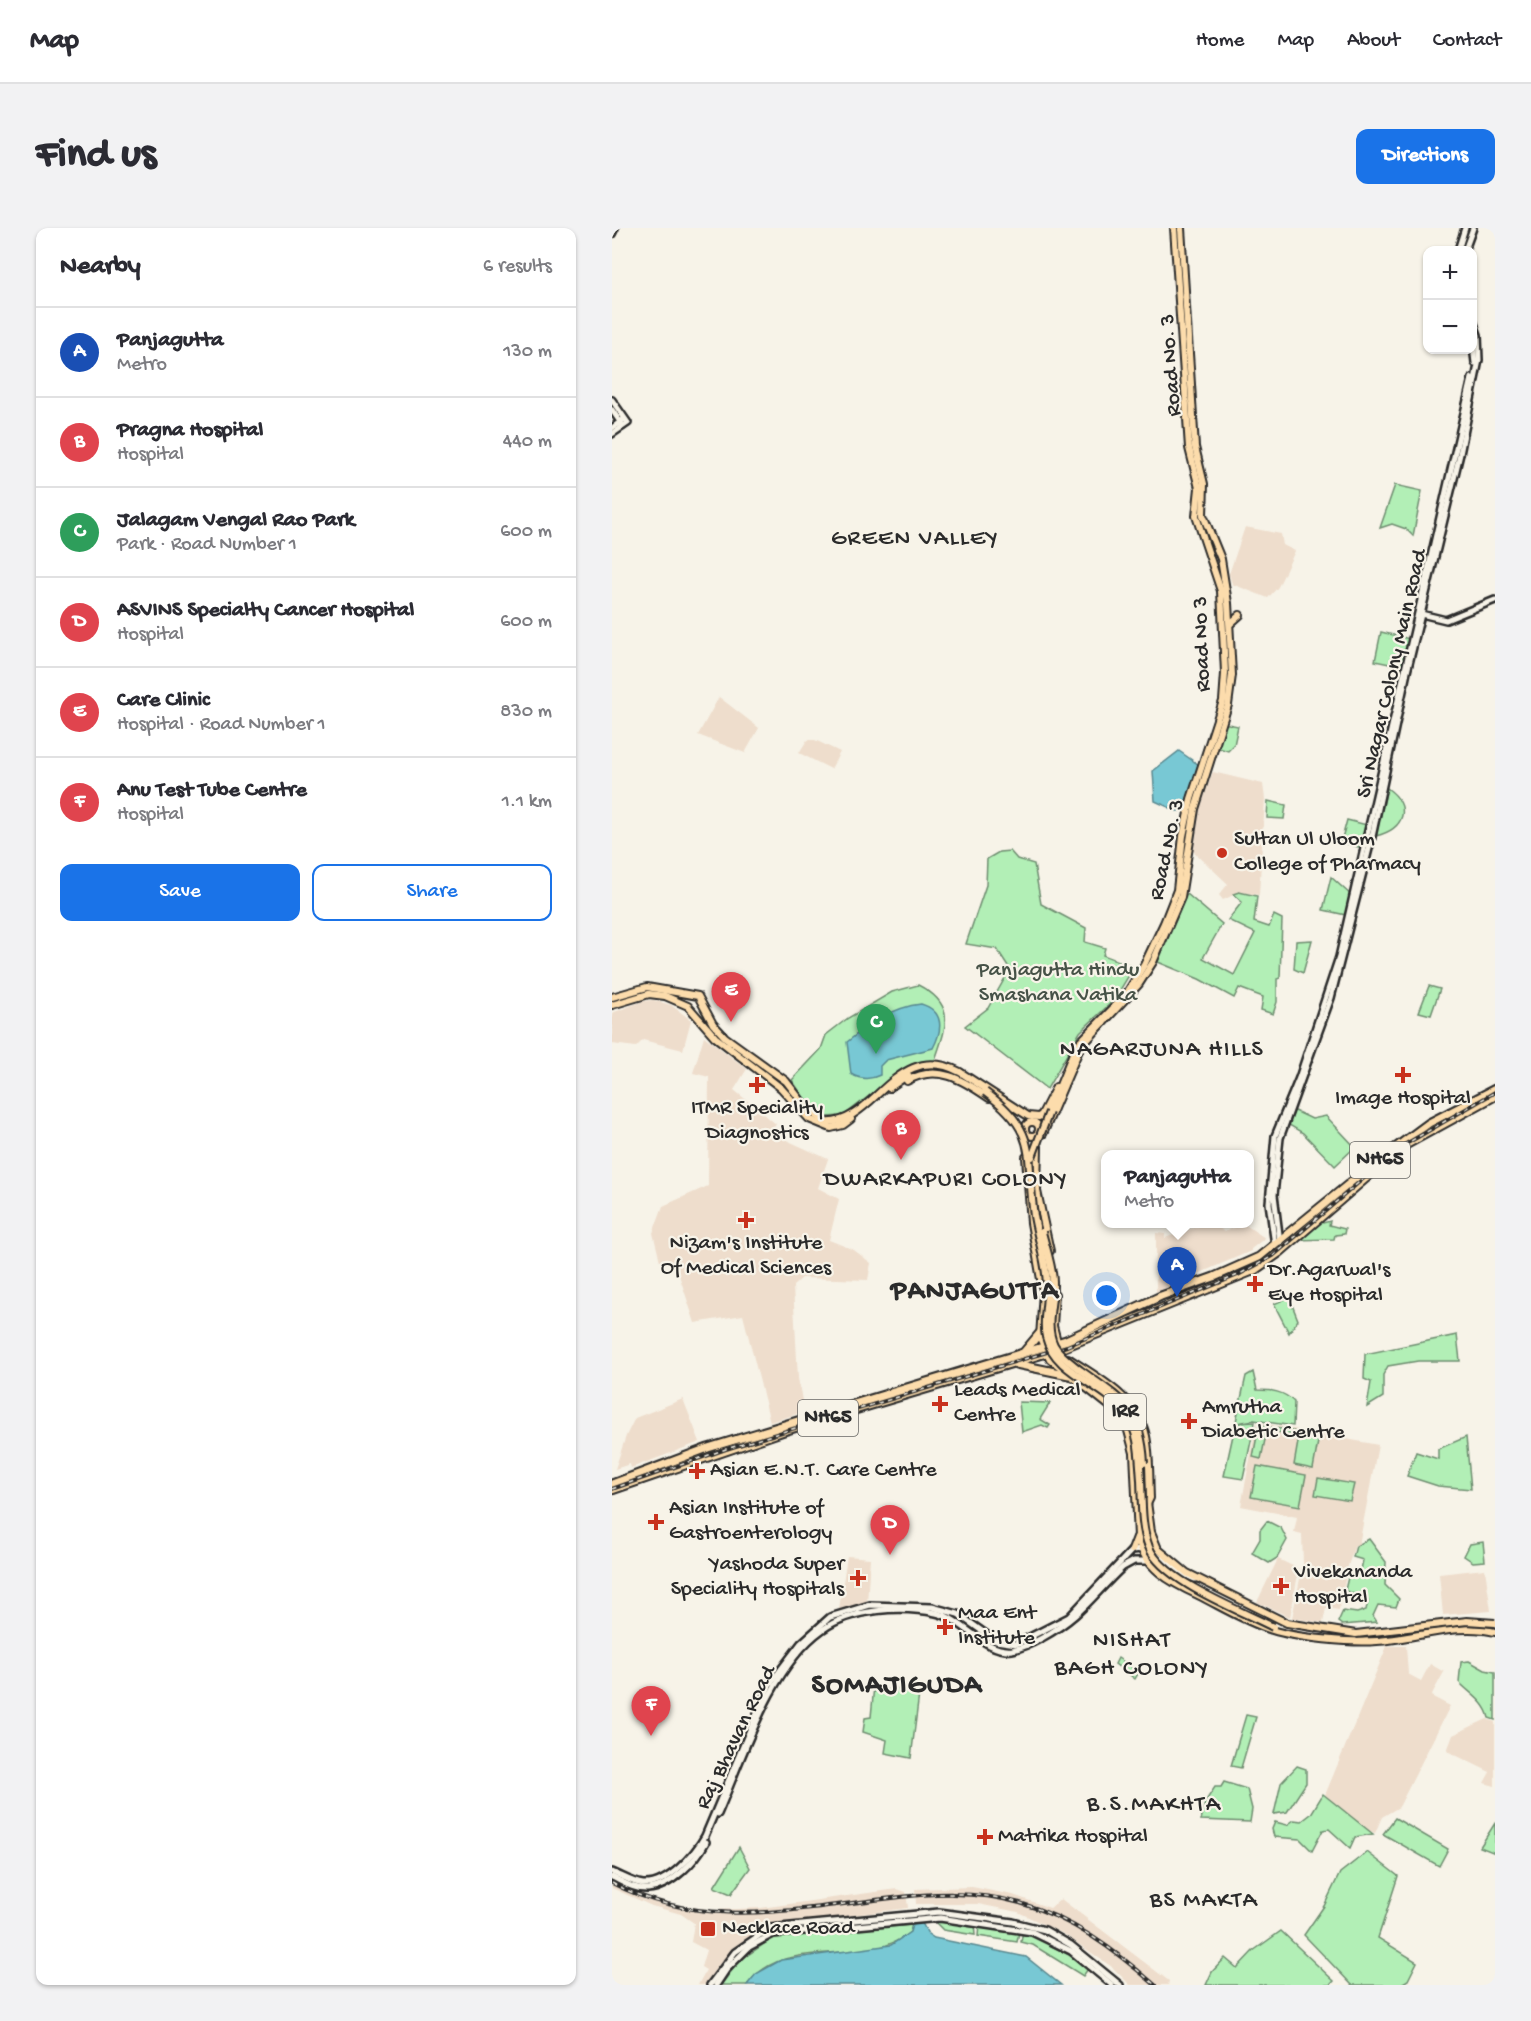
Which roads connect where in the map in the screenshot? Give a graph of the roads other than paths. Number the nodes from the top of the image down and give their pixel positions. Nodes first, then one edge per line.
1 (615, 228) edge
2 (1174, 228) edge
3 (1181, 228) edge
4 (1465, 228) edge
5 (1473, 228) edge
6 (612, 234) edge
7 (1459, 246) edge
8 (1466, 246) edge
9 (1477, 350) edge
10 (1476, 354) edge
11 (612, 400) edge
12 (612, 410) edge
13 (623, 423) junction
14 (612, 428) edge
15 (612, 434) edge
16 (1495, 600) edge
17 (1228, 603) joint
18 (1421, 614) junction
19 (1240, 615) dead end
20 (1229, 628) junction
21 (612, 997) edge
22 (612, 1005) edge
23 (711, 1021) junction
24 (704, 1026) junction
25 (895, 1084) junction
26 (1495, 1089) edge
27 (1495, 1096) edge
28 (1042, 1119) junction
29 (1016, 1125) junction
30 (1031, 1133) junction
31 (1025, 1148) junction
32 (1393, 1151) junction
33 (1037, 1152) junction
34 (1031, 1161) junction
35 (1037, 1191) junction
36 (1278, 1244) junction
37 (1124, 1313) junction
38 (1127, 1322) junction
39 (1040, 1333) junction
40 (1054, 1334) junction
41 (1068, 1342) junction
42 (1060, 1349) junction
43 (1045, 1350) junction
44 (1022, 1354) junction
45 (1012, 1364) junction
46 (1069, 1375) junction
47 (1117, 1392) junction
48 (1108, 1404) junction
49 (751, 1439) junction
50 (612, 1484) edge
51 (612, 1490) edge
52 (1147, 1504) junction
53 (1138, 1531) junction
54 (1141, 1549) junction
55 (1132, 1550) junction
56 (1148, 1561) junction
57 (1199, 1580) junction
58 (1470, 1616) dead end
59 (1495, 1623) edge
60 (1470, 1630) junction
61 (1495, 1632) edge
62 (1294, 1633) junction
63 (612, 1872) edge
64 (612, 1877) edge
65 (926, 1916) junction
66 (790, 1929) junction
67 (710, 1985) edge
68 (716, 1985) edge
69 (1112, 1985) edge
70 (1120, 1985) edge

1 - 6 main road
2 - 28 main road, Road No 3
3 - 17 main road, Road No. 3
4 - 7 main road
5 - 8 main road
9 - 18 main road, Sri Nagar Colony Main Road
10 - 36 main road, Sri Nagar Colony Main Road
11 - 13 main road
12 - 13 main road
13 - 14 main road
13 - 15 main road
16 - 18 main road
17 - 20 main road, Road No 3
18 - 36 main road, Sri Nagar Colony Main Road
19 - 20 main road
20 - 28 main road, Road No. 3
21 - 23 main road
22 - 24 main road, IRR
23 - 24 main road
23 - 28 main road
24 - 25 main road, IRR
25 - 29 main road, IRR
25 - 34 main road, IRR, bridge
26 - 32 highway, NH65
27 - 32 highway, NH65
28 - 30 main road
28 - 30 main road
28 - 33 main road, Road No. 3
28 - 34 main road, bridge
29 - 30 main road, IRR
29 - 31 main road
30 - 31 main road
30 - 33 main road
31 - 39 main road
32 - 36 highway, NH65
32 - 38 highway, NH65
33 - 35 main road, IRR
34 - 62 main road, IRR, bridge
35 - 40 main road, IRR
35 - 52 main road, IRR, bridge
36 - 37 highway, NH65
37 - 38 highway
37 - 41 highway, NH65
38 - 41 highway, NH65
39 - 43 main road
39 - 44 highway
40 - 41 highway
40 - 42 main road, IRR
41 - 42 highway, NH65
41 - 42 highway
42 - 43 highway, NH65
42 - 47 main road, IRR
43 - 44 highway, NH65
43 - 45 highway, NH65
43 - 46 main road, IRR
44 - 49 highway, NH65
45 - 46 highway
45 - 49 highway, NH65
46 - 48 main road, IRR
47 - 48 main road, IRR
47 - 52 main road, IRR
48 - 53 main road, IRR
49 - 50 highway, NH65
49 - 51 highway, NH65
52 - 57 main road, IRR
53 - 54 main road, IRR
53 - 55 main road
54 - 55 main road
54 - 56 main road, IRR
54 - 57 main road, IRR
55 - 63 main road, Raj Bhavan Road
56 - 62 main road, IRR
56 - 64 main road, Raj Bhavan Road
57 - 59 main road, IRR, bridge
58 - 60 main road
60 - 61 main road, IRR
60 - 62 main road, IRR
65 - 66 main road
65 - 69 main road
65 - 70 main road
66 - 67 main road
66 - 68 main road

